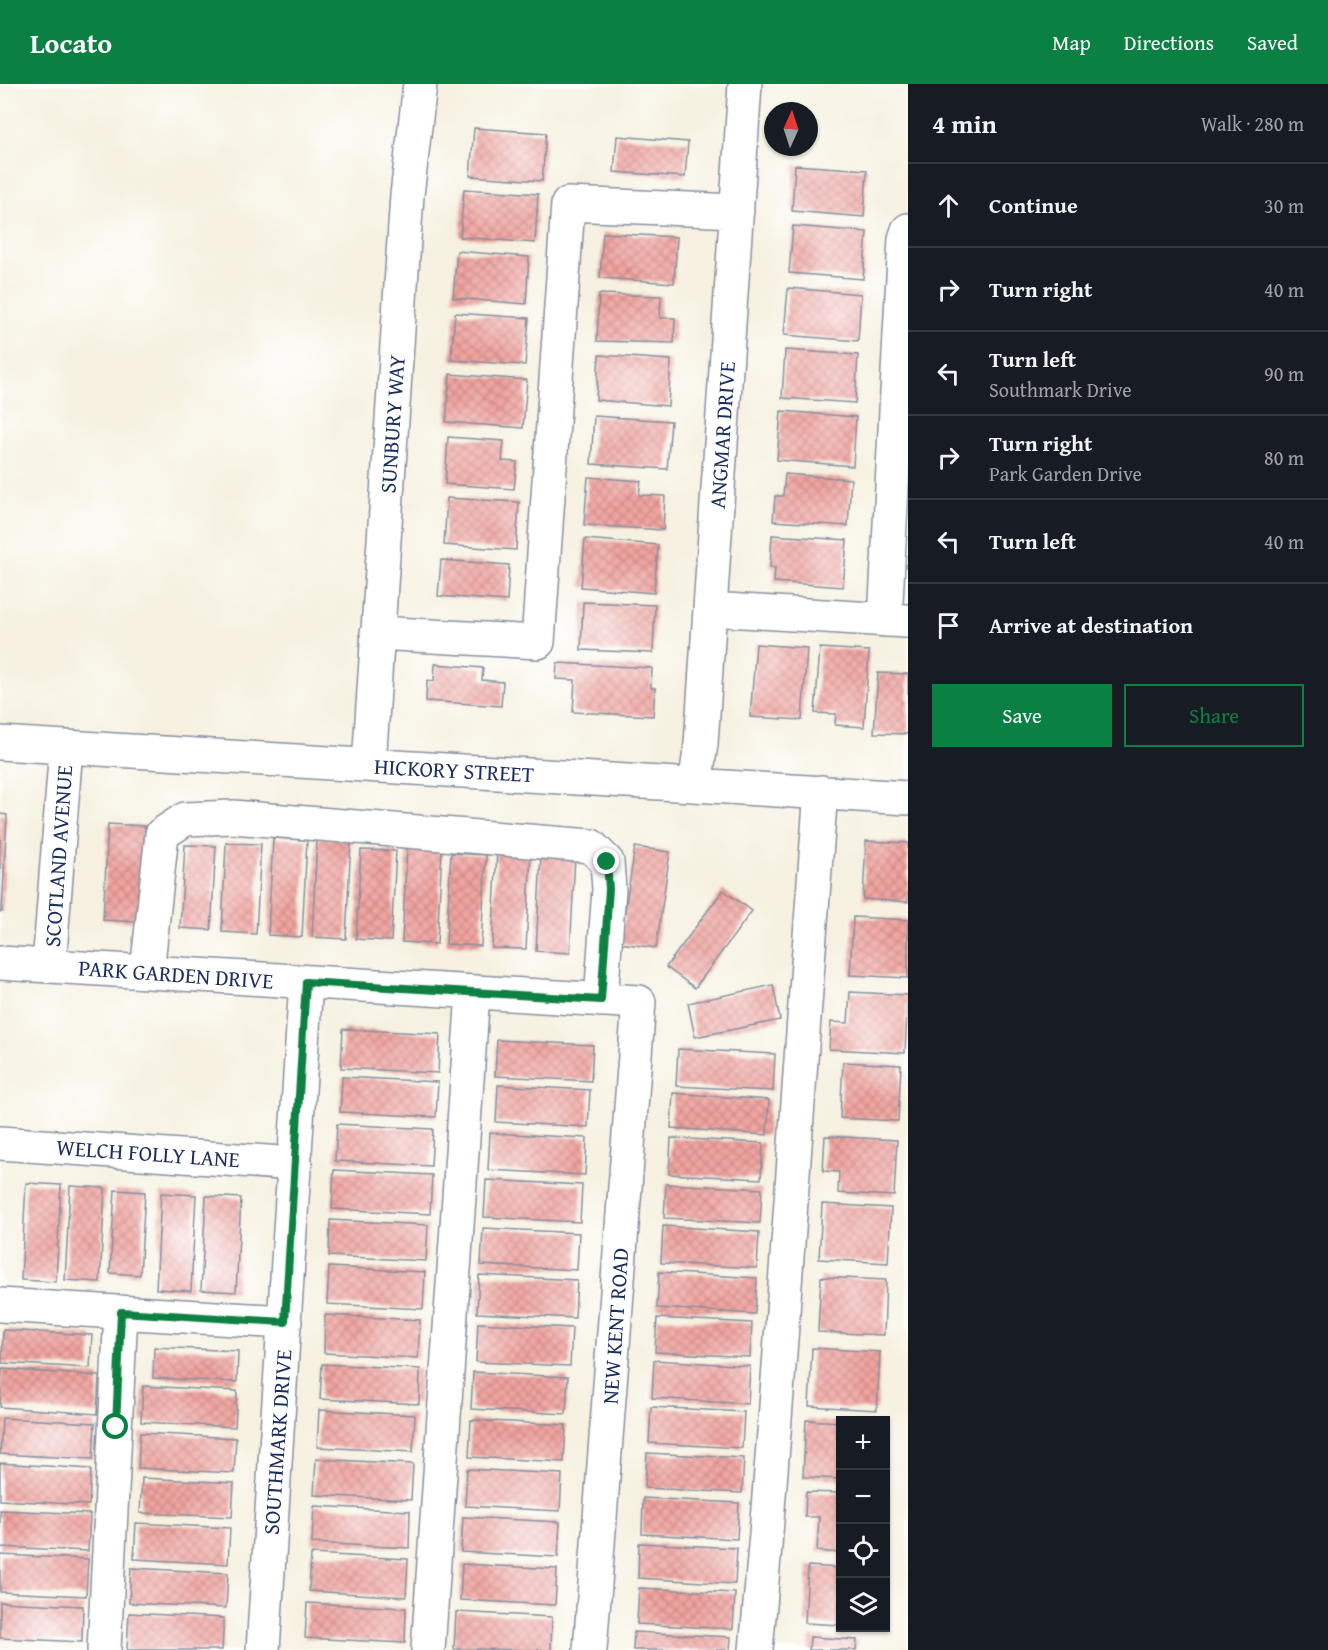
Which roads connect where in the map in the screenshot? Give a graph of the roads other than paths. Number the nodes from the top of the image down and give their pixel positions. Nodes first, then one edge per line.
1 (420, 84) edge
2 (744, 84) edge
3 (737, 211) junction
4 (908, 230) edge
5 (710, 609) junction
6 (897, 620) edge
7 (377, 633) junction
8 (0, 743) edge
9 (66, 747) junction
10 (369, 765) junction
11 (695, 785) junction
12 (820, 792) junction
13 (908, 798) edge
14 (0, 963) edge
15 (49, 966) junction
16 (147, 972) junction
17 (306, 982) junction
18 (472, 992) junction
19 (601, 1000) junction
20 (639, 1002) joint
21 (0, 1143) edge
22 (296, 1164) junction
23 (0, 1305) edge
24 (121, 1312) junction
25 (285, 1322) junction
26 (104, 1650) edge
27 (264, 1650) edge
28 (428, 1650) edge
29 (590, 1650) edge
30 (756, 1650) edge

1 - 7 street, SUNBURY WAY
2 - 3 street, ANGMAR DRIVE
3 - 5 street, ANGMAR DRIVE
3 - 7 street
4 - 6 street
5 - 6 street
5 - 11 street, ANGMAR DRIVE
7 - 10 street, SUNBURY WAY
8 - 9 street, HICKORY STREET
9 - 10 street, HICKORY STREET
9 - 15 street, SCOTLAND AVENUE
10 - 11 street, HICKORY STREET
11 - 12 street, HICKORY STREET
12 - 13 street, HICKORY STREET
12 - 30 street
14 - 15 street, PARK GARDEN DRIVE
15 - 16 street, PARK GARDEN DRIVE
16 - 17 street, PARK GARDEN DRIVE
16 - 19 street
17 - 18 street, PARK GARDEN DRIVE
17 - 22 street, SOUTHMARK DRIVE
18 - 19 street, PARK GARDEN DRIVE
18 - 28 street
19 - 20 street, PARK GARDEN DRIVE
20 - 29 street, NEW KENT ROAD
21 - 22 street, WELCH FOLLY LANE
22 - 25 street, SOUTHMARK DRIVE
23 - 24 street
24 - 25 street
24 - 26 street
25 - 27 street, SOUTHMARK DRIVE

